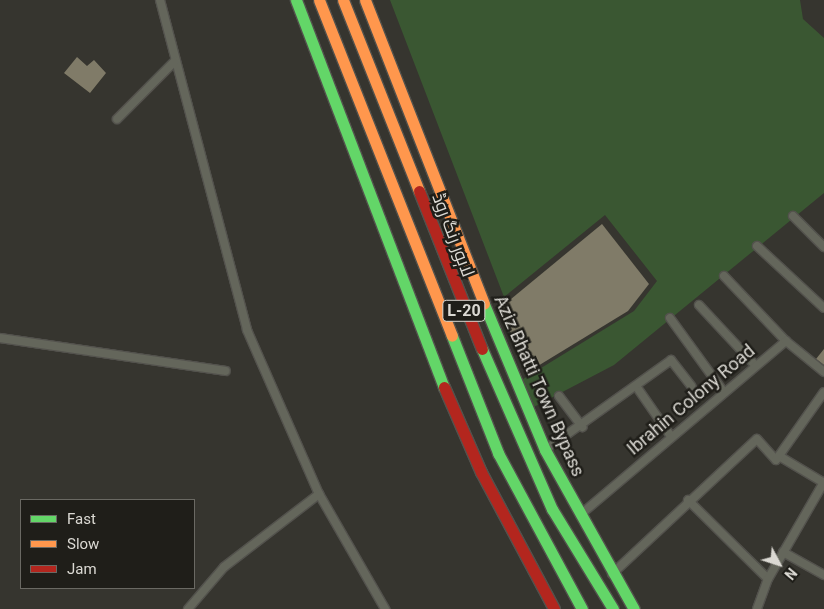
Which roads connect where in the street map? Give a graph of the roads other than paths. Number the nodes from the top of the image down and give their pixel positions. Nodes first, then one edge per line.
1 (160, 0) edge
2 (296, 0) edge
3 (319, 0) edge
4 (342, 0) edge
5 (365, 0) edge
6 (176, 61) junction
7 (117, 119) dead end
8 (793, 216) dead end
9 (758, 246) dead end
10 (824, 247) edge
11 (724, 276) dead end
12 (699, 305) dead end
13 (824, 308) edge
14 (670, 318) dead end
15 (0, 338) edge
16 (786, 342) junction
17 (754, 364) junction
18 (226, 371) dead end
19 (824, 372) edge
20 (636, 386) junction
21 (691, 386) dead end
22 (723, 391) junction
23 (824, 392) edge
24 (560, 396) dead end
25 (582, 427) junction
26 (670, 435) junction
27 (545, 450) junction
28 (779, 456) junction
29 (823, 482) edge
30 (319, 494) junction
31 (688, 500) junction
32 (580, 515) junction
33 (783, 552) junction
34 (612, 574) junction
35 (824, 575) edge
36 (768, 579) junction
37 (188, 609) edge
38 (385, 609) edge
39 (554, 609) edge
40 (582, 609) edge
41 (613, 609) edge
42 (634, 609) edge
43 (757, 609) edge

1 - 6 street
2 - 39 main road
3 - 40 main road, L-20
4 - 41 main road, لاہور رنگ روڈ / L-20
5 - 27 main road, Aziz Bhatti Town Bypass
6 - 7 street
6 - 30 street
8 - 10 street
9 - 13 street
11 - 16 street
12 - 17 street
14 - 22 street
15 - 18 street
16 - 17 street, Ibrahin Colony Road
16 - 19 street
17 - 22 street, Ibrahin Colony Road
20 - 21 street
20 - 25 street
20 - 26 street
22 - 26 street, Ibrahin Colony Road
23 - 28 street
24 - 25 street
25 - 27 street
26 - 32 street, Ibrahin Colony Road
27 - 32 main road, Aziz Bhatti Town Bypass
28 - 29 street
28 - 31 street
29 - 33 street
30 - 37 street
30 - 38 street
31 - 34 street
31 - 36 street
32 - 34 main road, Aziz Bhatti Town Bypass
33 - 35 street
33 - 36 street
34 - 42 main road, Aziz Bhatti Town Bypass
36 - 43 street

